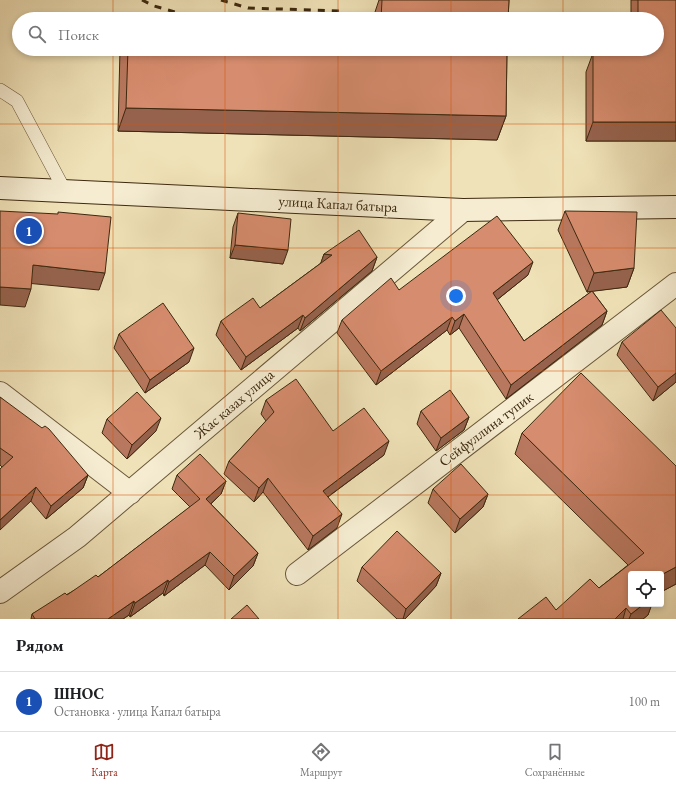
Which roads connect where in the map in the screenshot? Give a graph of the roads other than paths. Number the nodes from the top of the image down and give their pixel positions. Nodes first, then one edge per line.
1 (0, 90) edge
2 (0, 188) edge
3 (65, 191) junction
4 (676, 207) edge
5 (463, 210) junction
6 (676, 284) edge
7 (0, 393) edge
8 (130, 493) junction
9 (297, 574) dead end
10 (0, 592) edge

1 - 3 lane
2 - 3 street, улица Капал батыра
3 - 5 street, улица Капал батыра
4 - 5 street, улица Капал батыра
5 - 8 street, Жас казах улица
6 - 9 street, Сейфуллина тупик
7 - 8 street
8 - 10 street, Жас казах улица

